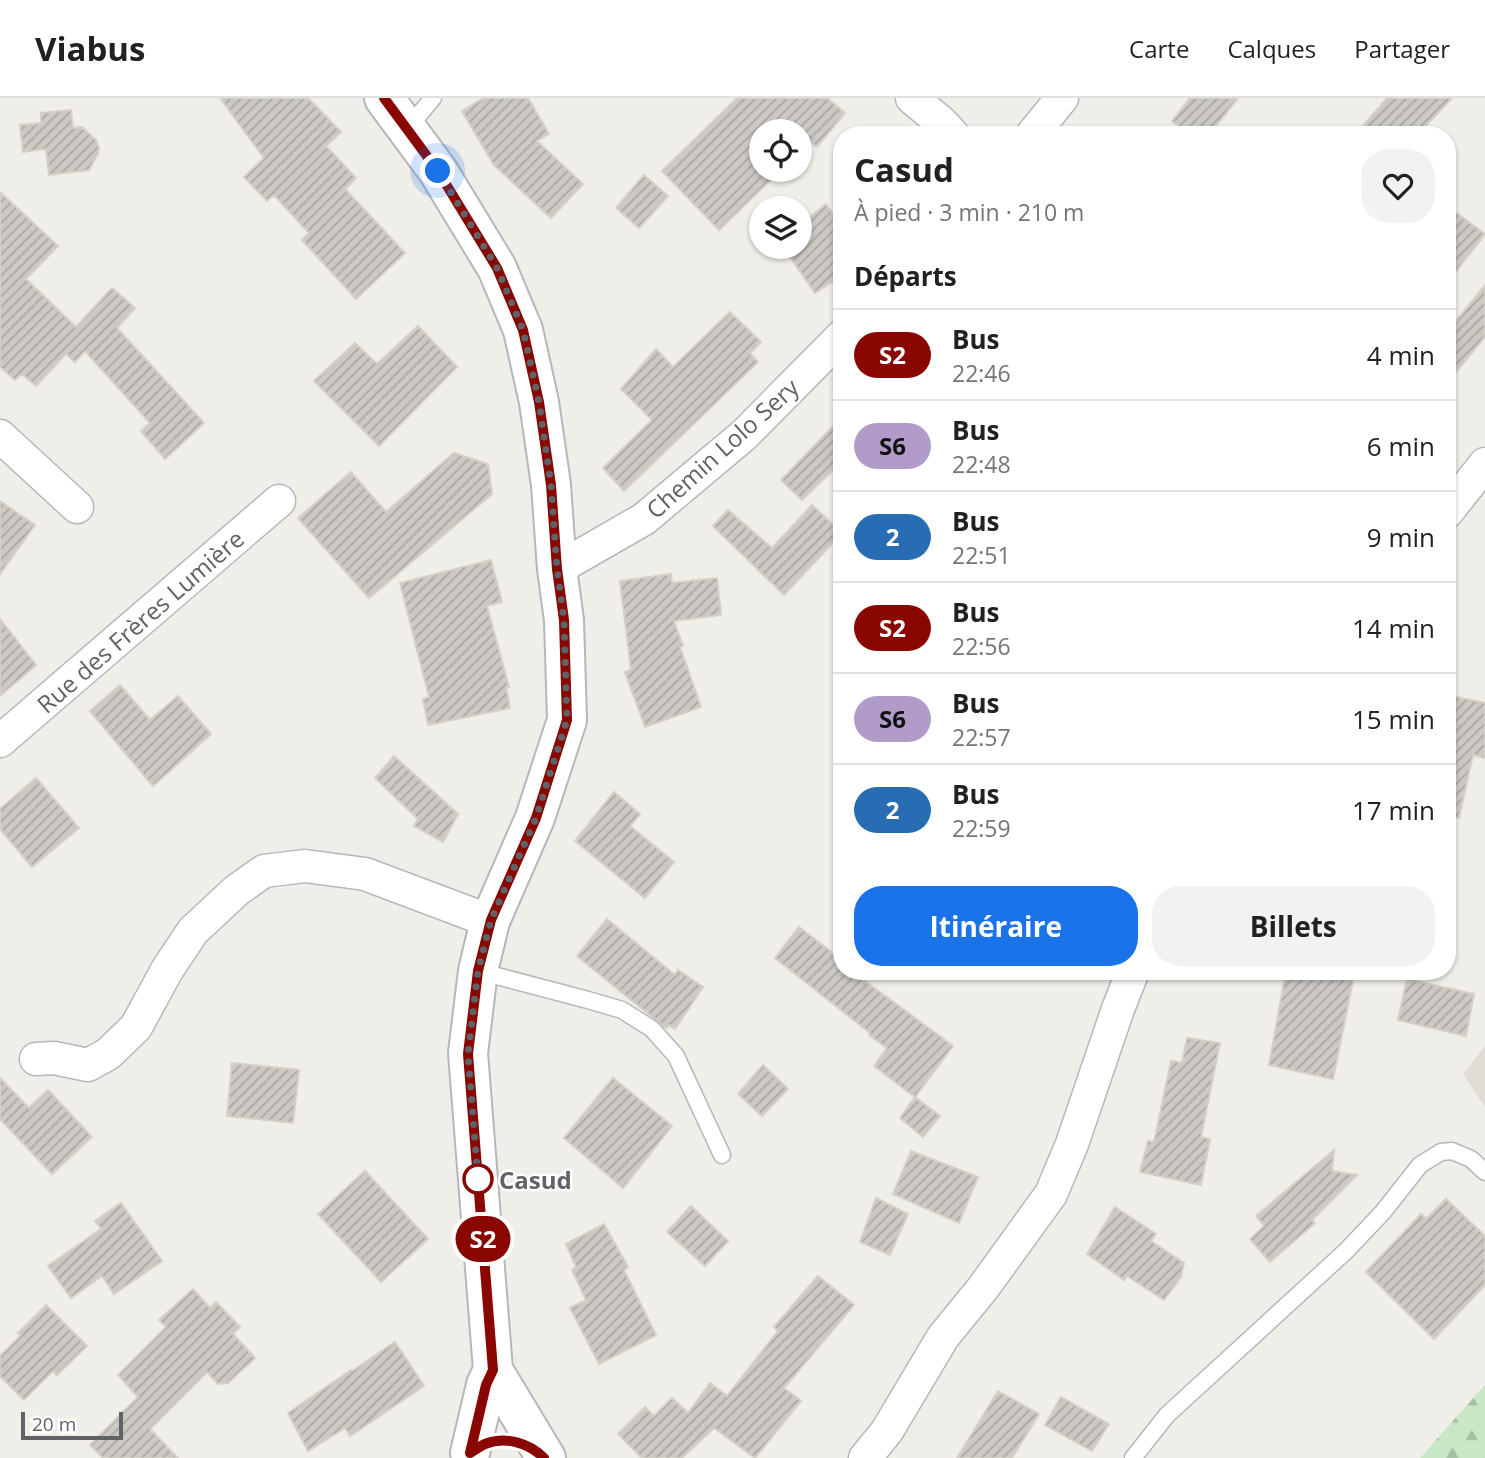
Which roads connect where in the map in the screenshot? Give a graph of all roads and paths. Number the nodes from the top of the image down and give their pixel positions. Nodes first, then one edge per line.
1 (384, 98) edge
2 (433, 98) edge
3 (912, 98) edge
4 (1062, 98) edge
5 (943, 126) edge
6 (1039, 126) edge
7 (407, 129) junction
8 (833, 345) edge
9 (0, 436) edge
10 (1485, 464) edge
11 (279, 501) dead end
12 (1456, 501) edge
13 (77, 507) dead end
14 (557, 569) junction
15 (0, 741) edge
16 (491, 920) junction
17 (478, 971) junction
18 (1129, 980) edge
19 (36, 1059) dead end
20 (722, 1155) dead end
21 (1485, 1172) edge
22 (493, 1370) junction
23 (468, 1456) edge
24 (545, 1458) edge
25 (865, 1458) edge
26 (1133, 1458) edge

1 - 7 main road
2 - 7 lane
3 - 5 street
4 - 6 street
7 - 14 main road
8 - 14 street, Chemin Lolo Sery
9 - 13 street
10 - 12 street
11 - 15 street, Rue des Frères Lumière
14 - 16 main road
16 - 17 main road
16 - 19 street
17 - 20 lane
17 - 22 main road
18 - 25 street
21 - 26 lane
22 - 23 main road
22 - 24 main road
23 - 24 main road

